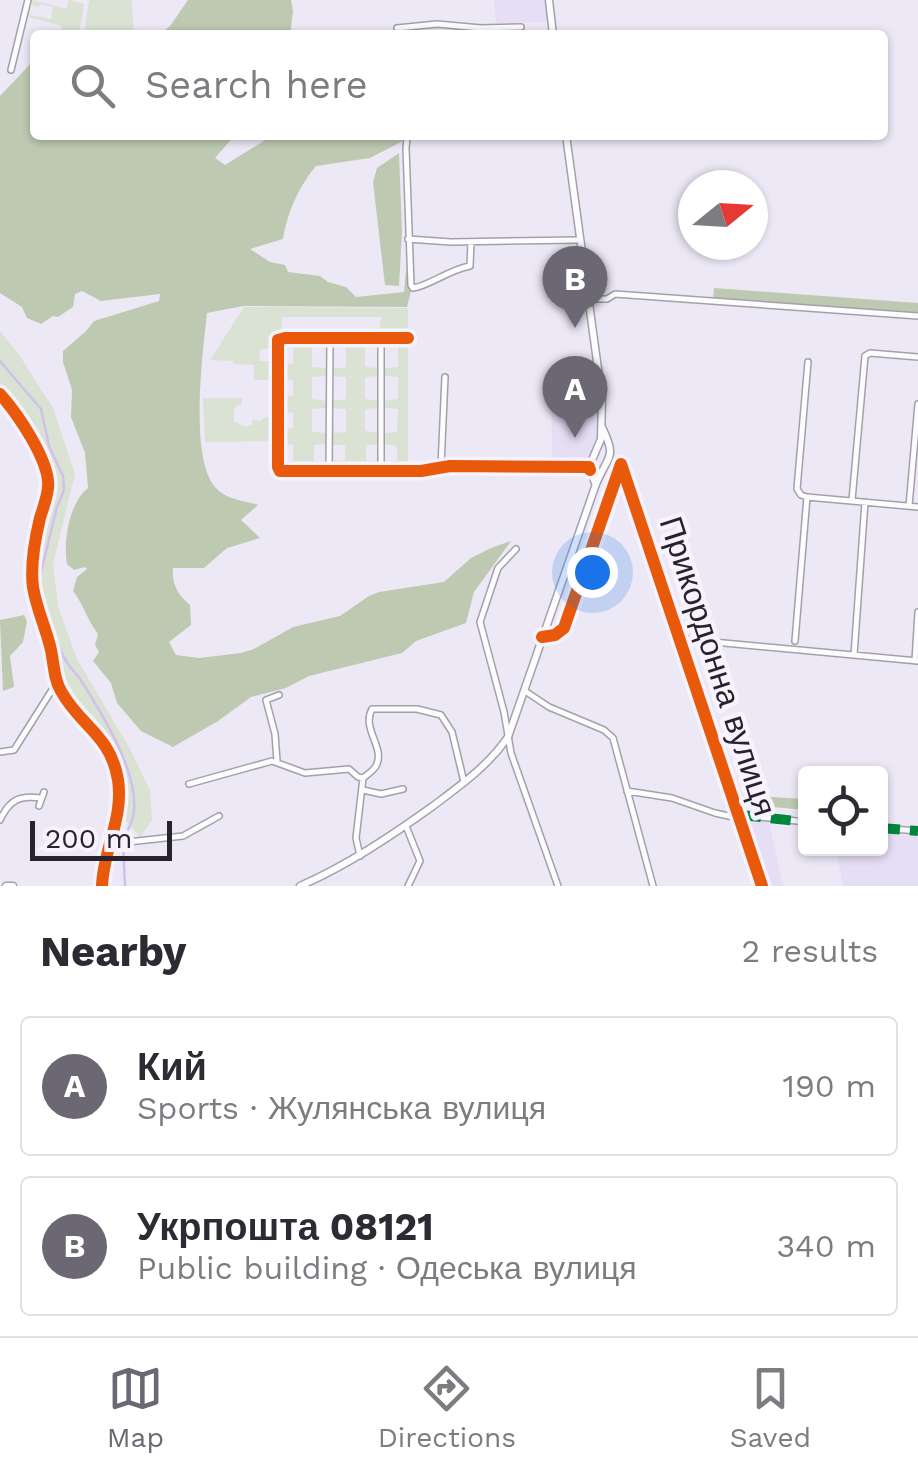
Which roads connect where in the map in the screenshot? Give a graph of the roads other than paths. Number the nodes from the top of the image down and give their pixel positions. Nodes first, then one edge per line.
1 (28, 0) edge
2 (548, 0) edge
3 (521, 27) dead end
4 (397, 28) dead end
5 (552, 30) edge
6 (11, 70) dead end
7 (407, 140) edge
8 (567, 140) edge
9 (408, 239) junction
10 (579, 240) junction
11 (471, 242) junction
12 (587, 299) junction
13 (918, 316) edge
14 (330, 338) junction
15 (381, 338) junction
16 (408, 338) dead end
17 (918, 357) edge
18 (808, 362) dead end
19 (445, 377) dead end
20 (0, 394) edge
21 (918, 404) edge
22 (607, 446) junction
23 (621, 464) junction
24 (441, 466) junction
25 (590, 468) junction
26 (330, 471) junction
27 (382, 471) junction
28 (601, 471) junction
29 (596, 484) junction
30 (807, 496) junction
31 (852, 500) junction
32 (865, 502) junction
33 (909, 506) junction
34 (918, 507) edge
35 (516, 549) dead end
36 (918, 612) edge
37 (542, 637) junction
38 (681, 640) junction
39 (795, 641) dead end
40 (854, 655) junction
41 (916, 661) edge
42 (57, 682) junction
43 (525, 691) junction
44 (279, 695) dead end
45 (508, 737) junction
46 (0, 752) edge
47 (277, 761) junction
48 (364, 778) junction
49 (464, 782) junction
50 (189, 784) dead end
51 (403, 789) dead end
52 (362, 790) junction
53 (626, 791) junction
54 (39, 806) dead end
55 (218, 816) dead end
56 (0, 820) edge
57 (798, 821) edge
58 (406, 826) junction
59 (888, 829) edge
60 (918, 831) edge
61 (112, 840) junction
62 (360, 856) junction
63 (102, 886) edge
64 (300, 886) edge
65 (408, 886) edge
66 (558, 886) edge
67 (653, 886) edge
68 (762, 886) edge

1 - 6 street
2 - 5 street
3 - 4 street
7 - 9 street
8 - 10 street
9 - 11 street
9 - 11 street
10 - 11 street
10 - 12 street
12 - 13 street
12 - 22 street
14 - 15 street
14 - 26 street
14 - 26 street
15 - 16 street
15 - 27 street
17 - 31 street
18 - 30 street
19 - 24 street
20 - 42 street
21 - 33 street
22 - 23 street, Прикордонна вулиця
22 - 25 street
22 - 28 street
23 - 37 street, Прикордонна вулиця
23 - 38 street, Прикордонна вулиця
24 - 25 street
24 - 27 street
25 - 28 street
25 - 29 street
26 - 27 street
28 - 29 street
29 - 37 street
30 - 31 street
30 - 39 street
31 - 32 street
32 - 33 street
32 - 40 street
33 - 34 street
35 - 45 street
36 - 41 street
37 - 43 street
38 - 40 street
38 - 68 street, Прикордонна вулиця
40 - 41 street
42 - 46 street
42 - 61 street
43 - 45 street
43 - 53 street
44 - 47 street
45 - 49 street
45 - 66 street
47 - 48 street
47 - 50 street
48 - 49 street
48 - 52 street
49 - 58 street
51 - 52 street
52 - 62 street
53 - 57 street
53 - 67 street
54 - 56 street
55 - 61 street
58 - 62 street
58 - 65 street
59 - 60 street
61 - 63 street
62 - 64 street

